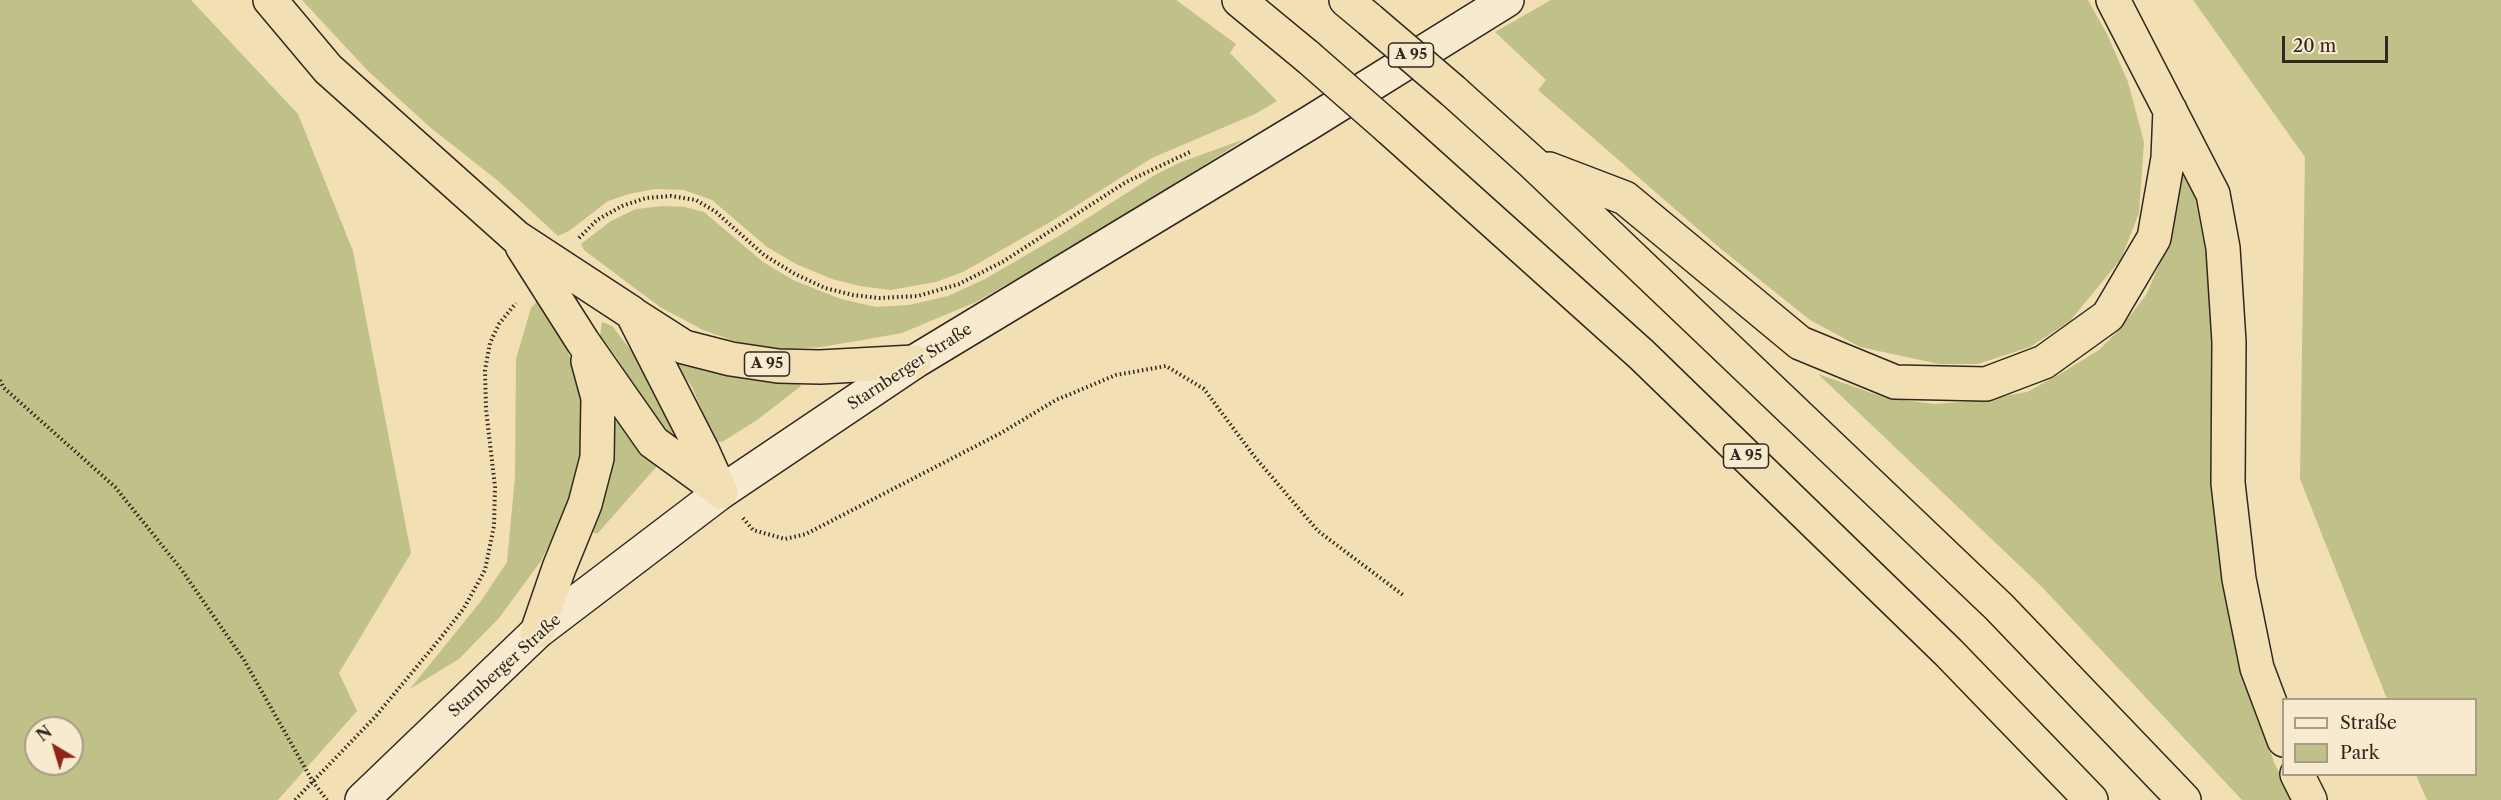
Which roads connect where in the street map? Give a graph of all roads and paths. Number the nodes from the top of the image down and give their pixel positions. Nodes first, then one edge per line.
1 (270, 0) edge
2 (1239, 0) edge
3 (1507, 0) edge
4 (2113, 0) edge
5 (1358, 10) edge
6 (2170, 110) junction
7 (1199, 148) dead end
8 (1534, 164) junction
9 (516, 237) junction
10 (577, 240) dead end
11 (520, 299) dead end
12 (632, 313) junction
13 (583, 342) junction
14 (914, 362) junction
15 (0, 380) edge
16 (721, 492) junction
17 (1403, 595) dead end
18 (537, 632) junction
19 (2282, 737) edge
20 (2298, 776) edge
21 (313, 782) junction
22 (295, 800) edge
23 (327, 800) edge
24 (362, 800) edge
25 (2091, 800) edge
26 (2184, 800) edge
27 (2310, 800) edge

1 - 9 highway
2 - 25 highway, A 95, bridge
3 - 14 main road, Starnberger Straße
4 - 6 highway
5 - 8 highway, A 95, bridge
6 - 8 highway
6 - 19 highway
7 - 10 path
8 - 26 highway, A 95
9 - 12 highway
9 - 13 highway
11 - 21 path
12 - 14 highway, A 95
12 - 16 highway
13 - 16 highway
13 - 18 highway
14 - 16 main road, Starnberger Straße
15 - 21 path
16 - 17 path
16 - 18 main road, Starnberger Straße
18 - 24 main road, Starnberger Straße
20 - 27 highway
21 - 22 path
21 - 23 path

